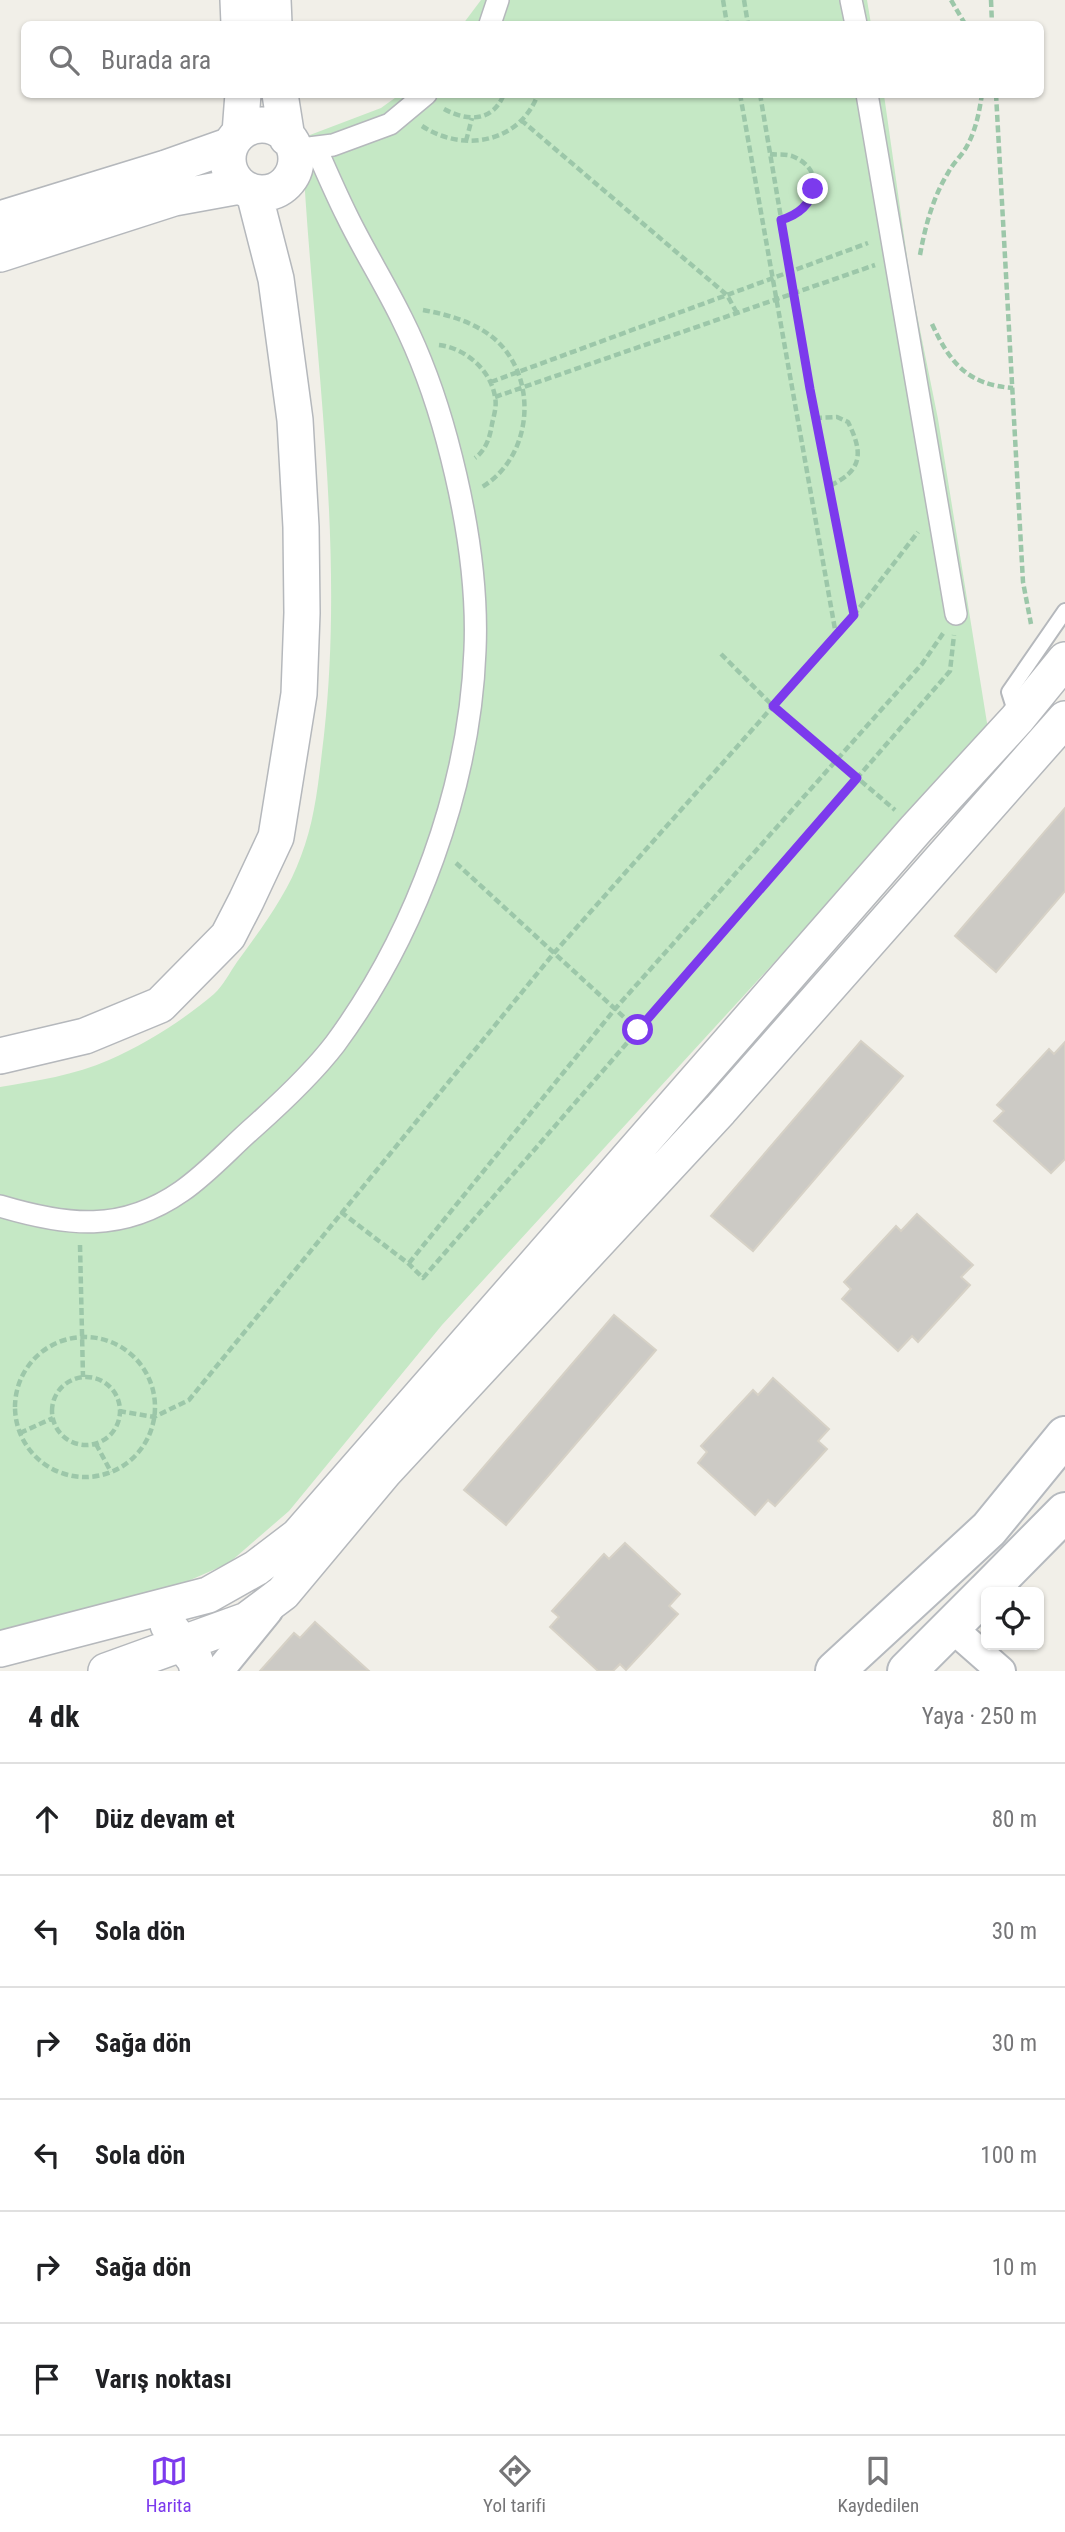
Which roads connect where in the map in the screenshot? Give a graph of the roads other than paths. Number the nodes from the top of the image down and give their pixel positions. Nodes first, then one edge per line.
1 (238, 0) edge
2 (272, 0) edge
3 (498, 0) edge
4 (851, 0) edge
5 (239, 21) edge
6 (274, 21) edge
7 (491, 21) edge
8 (855, 21) edge
9 (242, 98) edge
10 (281, 98) edge
11 (432, 98) edge
12 (868, 98) edge
13 (235, 139) junction
14 (299, 145) junction
15 (259, 188) junction
16 (0, 219) edge
17 (0, 254) edge
18 (1065, 611) edge
19 (956, 614) road end
20 (1056, 649) edge
21 (1065, 719) edge
22 (0, 1056) edge
23 (0, 1206) edge
24 (1065, 1436) edge
25 (1065, 1511) edge
26 (991, 1587) edge
27 (283, 1593) junction
28 (981, 1597) edge
29 (155, 1608) junction
30 (951, 1628) junction
31 (0, 1649) edge
32 (190, 1657) edge
33 (106, 1671) edge
34 (219, 1671) edge
35 (835, 1671) edge
36 (907, 1671) edge
37 (1001, 1671) edge

1 - 5 street
2 - 6 street
3 - 7 street
4 - 8 street
9 - 13 street
10 - 14 street
11 - 14 street
12 - 19 street
13 - 14 street
13 - 15 street
13 - 16 street
14 - 15 street
14 - 23 street
15 - 17 street
15 - 22 street
18 - 20 lane
20 - 29 street
21 - 27 street
24 - 35 main road
25 - 26 main road
27 - 32 street
27 - 34 street
28 - 30 main road
29 - 31 street
29 - 32 street
30 - 36 main road
30 - 37 street
32 - 33 street

